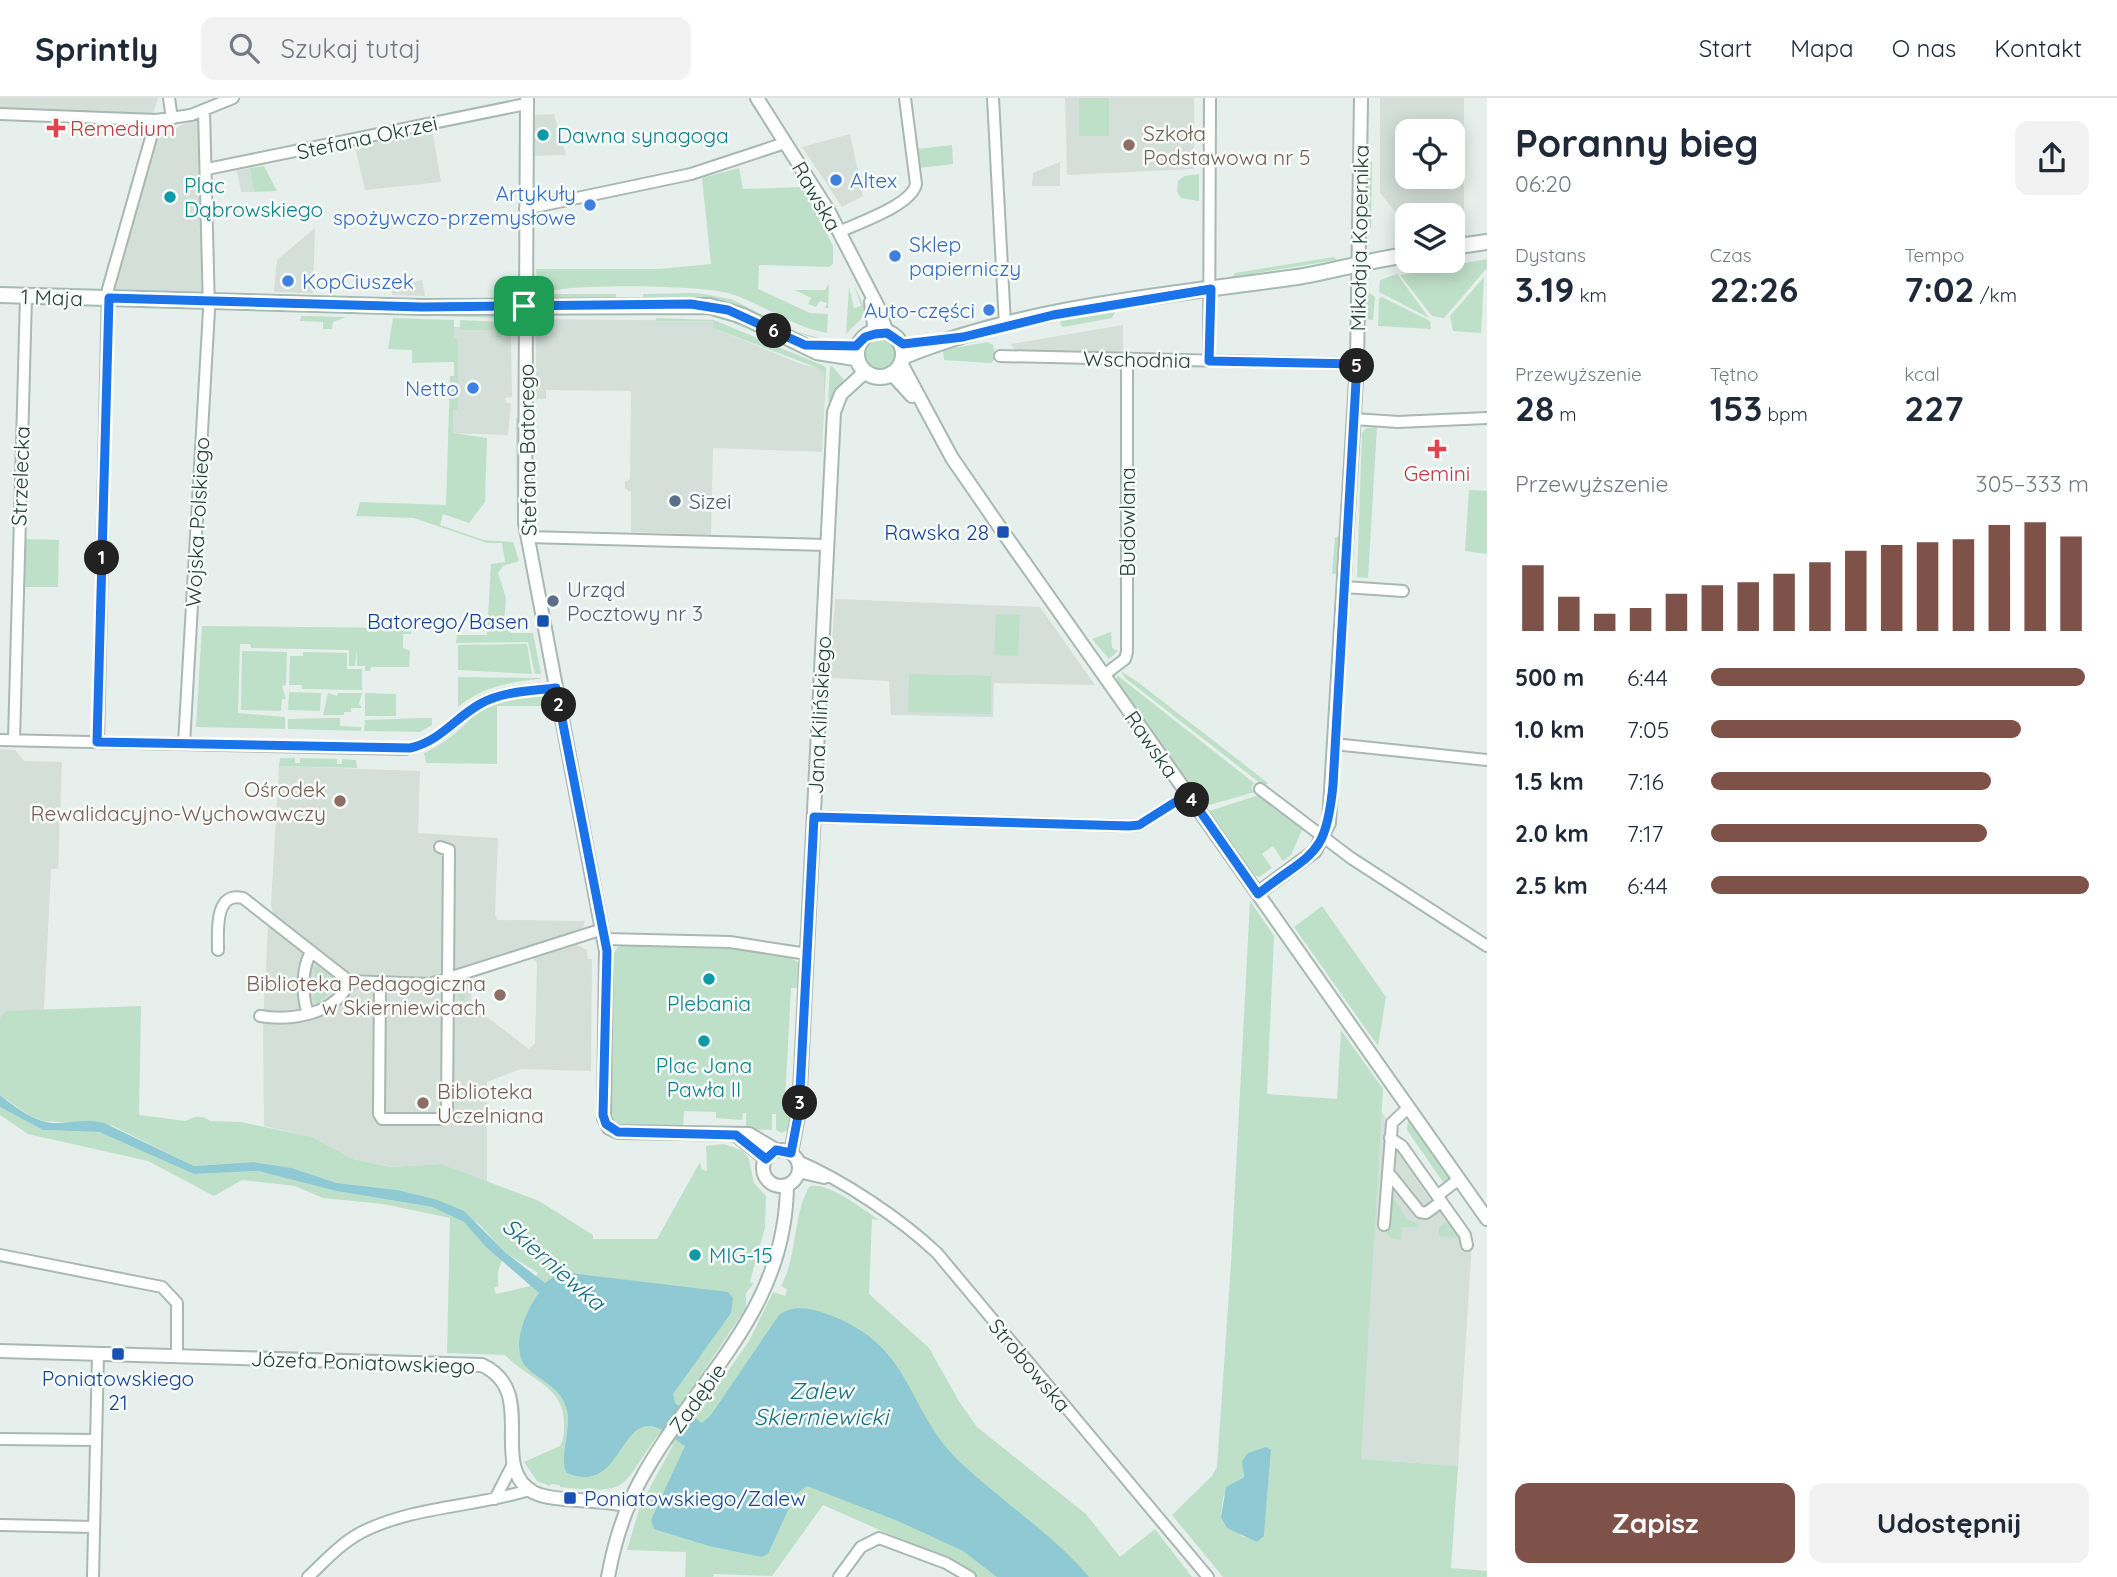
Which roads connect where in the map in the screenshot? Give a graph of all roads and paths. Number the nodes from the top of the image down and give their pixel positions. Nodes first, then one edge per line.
1 (169, 98) edge
2 (233, 98) edge
3 (757, 98) edge
4 (905, 98) edge
5 (993, 98) edge
6 (1210, 98) edge
7 (1361, 98) edge
8 (526, 101) edge
9 (204, 110) junction
10 (0, 114) edge
11 (172, 119) junction
12 (156, 120) junction
13 (785, 143) junction
14 (207, 169) junction
15 (530, 208) junction
16 (839, 232) junction
17 (1487, 242) edge
18 (1465, 245) edge
19 (1395, 257) edge
20 (1358, 265) junction
21 (1211, 289) junction
22 (0, 295) edge
23 (26, 296) junction
24 (109, 298) junction
25 (209, 301) junction
26 (524, 306) junction
27 (1005, 325) junction
28 (881, 333) junction
29 (856, 352) junction
30 (1000, 356) dead end
31 (1127, 359) junction
32 (900, 360) junction
33 (1209, 361) junction
34 (1357, 364) junction
35 (865, 372) junction
36 (1487, 418) edge
37 (1354, 419) junction
38 (527, 537) junction
39 (827, 545) junction
40 (1343, 587) junction
41 (1403, 591) dead end
42 (1104, 675) junction
43 (556, 688) junction
44 (0, 740) edge
45 (14, 740) junction
46 (97, 742) junction
47 (184, 744) junction
48 (1334, 744) junction
49 (1487, 760) edge
50 (1260, 789) dead end
51 (1188, 794) junction
52 (814, 817) junction
53 (1324, 838) junction
54 (440, 847) dead end
55 (1258, 894) junction
56 (604, 934) junction
57 (1487, 946) edge
58 (218, 950) dead end
59 (311, 952) junction
60 (807, 954) junction
61 (448, 978) junction
62 (349, 981) junction
63 (380, 982) junction
64 (309, 1014) junction
65 (260, 1016) dead end
66 (1408, 1108) junction
67 (1390, 1138) junction
68 (771, 1154) junction
69 (796, 1162) junction
70 (1388, 1172) junction
71 (1459, 1179) junction
72 (782, 1185) junction
73 (1439, 1199) junction
74 (1487, 1219) edge
75 (1384, 1225) dead end
76 (1467, 1245) dead end
77 (0, 1255) edge
78 (0, 1351) edge
79 (98, 1354) junction
80 (177, 1355) junction
81 (0, 1439) edge
82 (95, 1440) junction
83 (514, 1462) junction
84 (529, 1490) junction
85 (495, 1499) junction
86 (629, 1506) junction
87 (0, 1525) edge
88 (94, 1527) junction
89 (93, 1577) edge
90 (308, 1577) edge
91 (608, 1577) edge
92 (839, 1577) edge
93 (970, 1577) edge
94 (1208, 1577) edge

1 - 11 street
2 - 9 street
3 - 13 street, Rawska
4 - 16 street
5 - 27 street
6 - 21 street
7 - 20 street, Mikołaja Kopernika
8 - 14 street, Stefana Okrzei
8 - 15 street, Stefana Batorego
9 - 11 street
9 - 14 street
10 - 12 street
11 - 12 street
12 - 24 street
13 - 15 street
13 - 16 street, Rawska
14 - 25 street
15 - 26 street, Stefana Batorego
16 - 28 street, Rawska
17 - 18 main road
19 - 20 main road
20 - 21 main road
20 - 34 street, Mikołaja Kopernika
21 - 27 main road
21 - 33 street
22 - 23 main road, 1 Maja
23 - 24 main road, 1 Maja
23 - 45 street, Strzelecka
24 - 25 main road, 1 Maja
24 - 46 street
25 - 26 main road, 1 Maja
25 - 47 street, Wojska Polskiego
26 - 29 main road, 1 Maja
26 - 38 street, Stefana Batorego
27 - 32 main road
28 - 29 main road
28 - 32 main road
29 - 35 main road
30 - 31 street, Wschodnia
31 - 33 street, Wschodnia
31 - 42 street, Budowlana
32 - 35 main road
32 - 42 street, Rawska
33 - 34 street, Wschodnia
34 - 37 street, Mikołaja Kopernika
35 - 39 street, Jana Kilińskiego
36 - 37 street
37 - 40 street, Mikołaja Kopernika
38 - 39 street
38 - 43 street, Stefana Batorego
39 - 52 street, Jana Kilińskiego
40 - 41 street
40 - 48 street, Mikołaja Kopernika
42 - 51 street, Rawska
43 - 47 street
43 - 56 street, Stefana Batorego
44 - 45 street
45 - 46 street
46 - 47 street
48 - 49 street
48 - 53 street, Mikołaja Kopernika
50 - 53 street
51 - 52 street
51 - 55 street, Rawska
52 - 60 street, Jana Kilińskiego
53 - 55 street
53 - 57 street
54 - 61 street
55 - 66 street, Rawska
56 - 60 street
56 - 61 street
56 - 68 street, Stefana Batorego
58 - 59 street
59 - 62 street
59 - 64 street
60 - 69 street, Jana Kilińskiego
61 - 63 street
61 - 63 street
62 - 63 street
62 - 64 street
64 - 65 street
66 - 67 street
66 - 71 street, Rawska
67 - 70 street
67 - 73 street
68 - 69 street
68 - 72 street, Zadębie
69 - 72 street
69 - 94 street, Strobowska
70 - 73 street
70 - 75 street
71 - 73 street
71 - 74 street, Rawska
72 - 86 street, Zadębie
73 - 76 street
77 - 80 street
78 - 79 street, Józefa Poniatowskiego
79 - 80 street, Józefa Poniatowskiego
79 - 82 street
80 - 83 street, Józefa Poniatowskiego
81 - 82 street
82 - 88 street
83 - 84 street, Józefa Poniatowskiego
83 - 85 street
84 - 85 street
84 - 86 street
85 - 90 street
86 - 91 street, Zadębie
87 - 88 street
88 - 89 street
92 - 93 street

